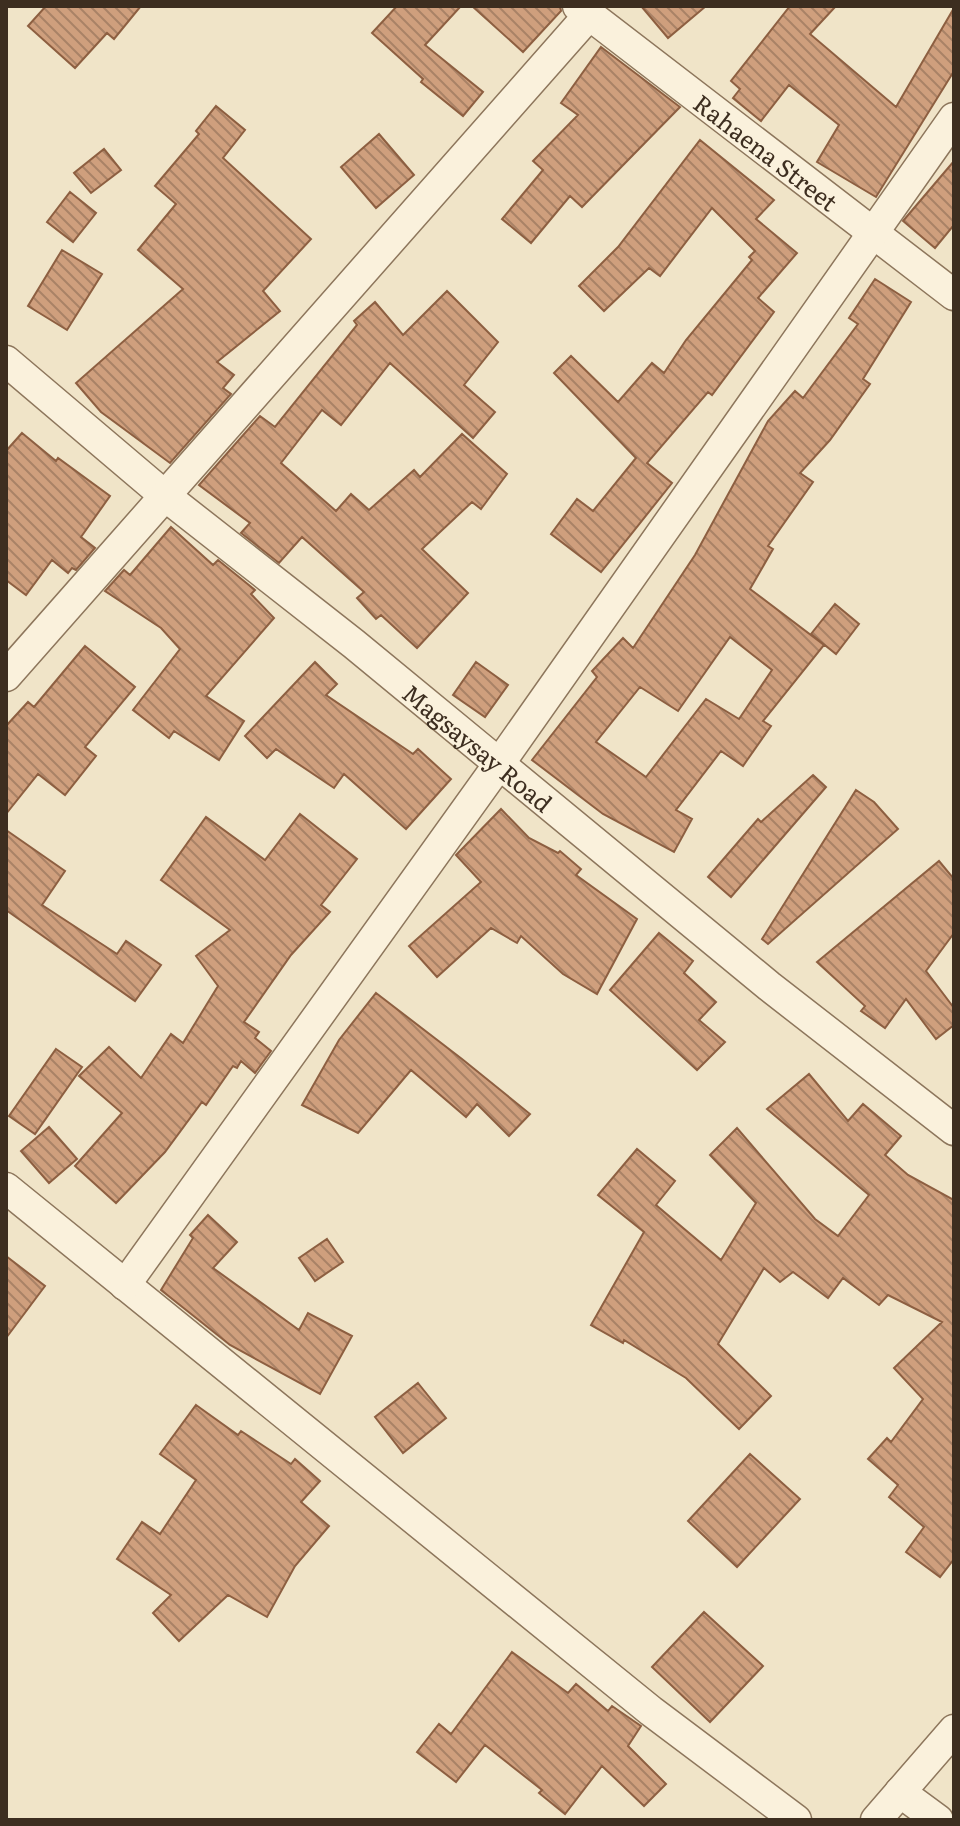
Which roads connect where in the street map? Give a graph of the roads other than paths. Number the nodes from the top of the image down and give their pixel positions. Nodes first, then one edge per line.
1 (583, 10) edge
2 (954, 118) edge
3 (870, 233) junction
4 (954, 295) edge
5 (6, 361) edge
6 (164, 495) junction
7 (6, 676) edge
8 (499, 764) junction
9 (954, 1130) edge
10 (6, 1188) edge
11 (125, 1285) junction
12 (954, 1730) edge
13 (900, 1792) junction
14 (796, 1820) edge
15 (876, 1820) edge
16 (938, 1820) edge

1 - 3 street, Rahaena Street
1 - 6 street
2 - 3 street
3 - 4 street, Rahaena Street
3 - 8 street
5 - 6 street, Magsaysay Road
6 - 7 street
6 - 8 street, Magsaysay Road
8 - 9 street, Magsaysay Road
8 - 11 street
10 - 11 street
11 - 14 street
12 - 13 street
13 - 15 street
13 - 16 street

